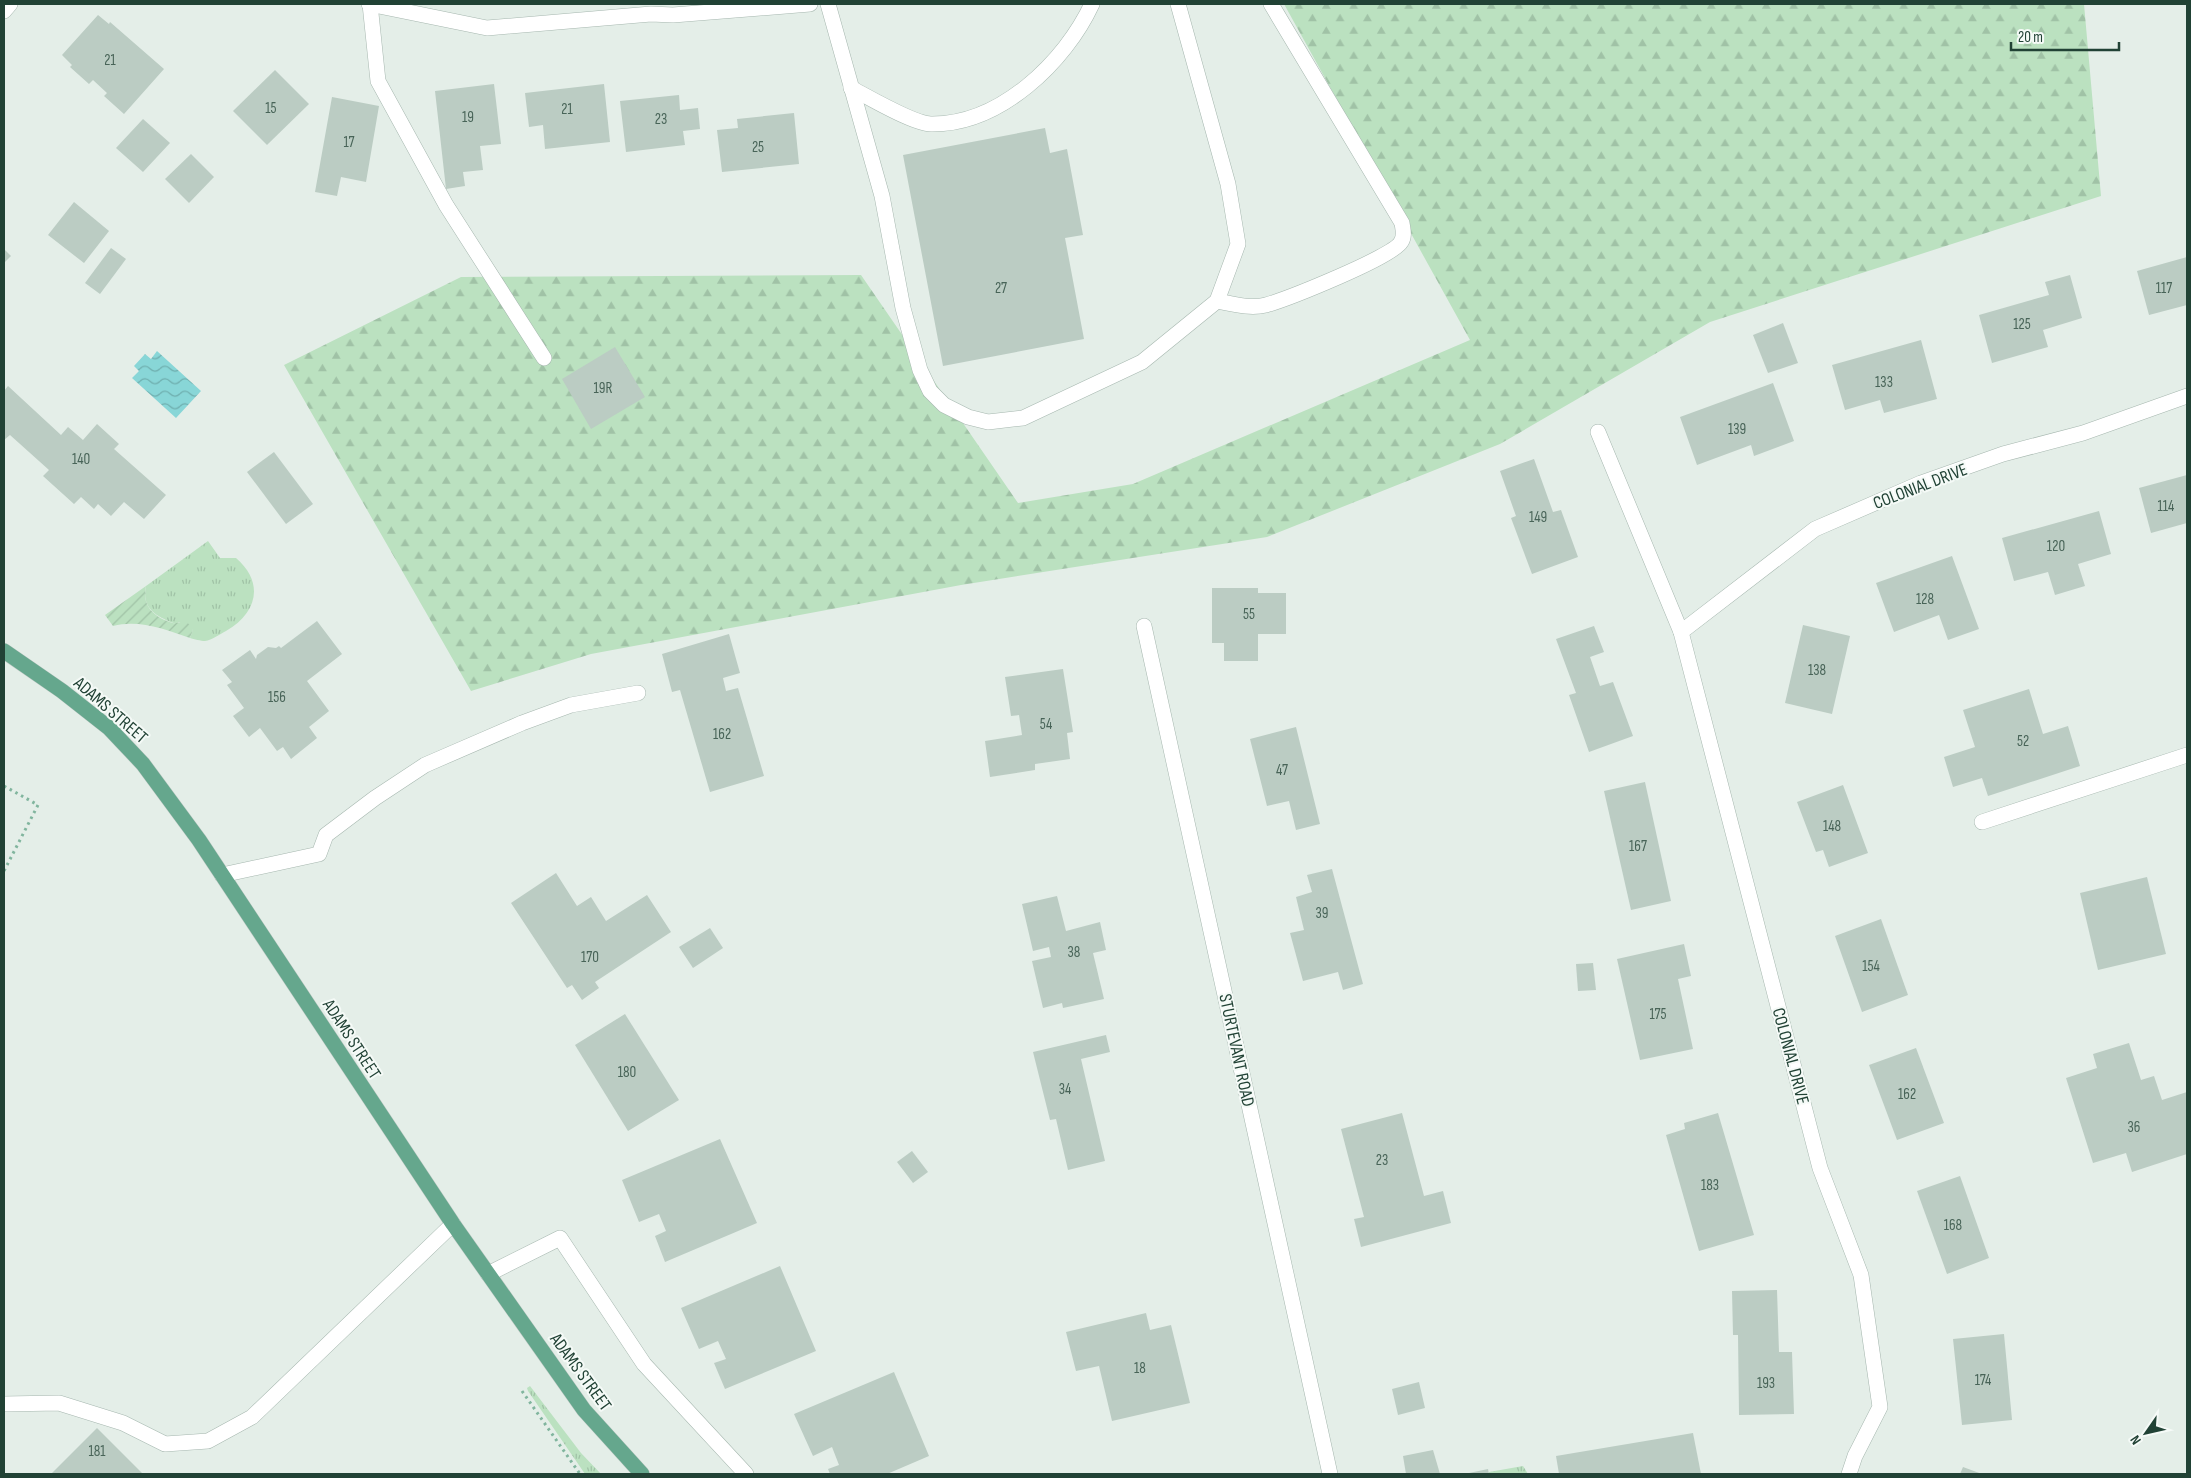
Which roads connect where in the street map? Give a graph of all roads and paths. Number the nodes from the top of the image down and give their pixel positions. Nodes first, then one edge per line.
1 (10, 4) edge
2 (370, 4) edge
3 (810, 4) edge
4 (828, 4) edge
5 (1092, 4) edge
6 (1178, 4) edge
7 (1271, 4) edge
8 (677, 9) edge
9 (4, 11) edge
10 (851, 88) junction
11 (1217, 301) junction
12 (544, 358) dead end
13 (2187, 396) edge
14 (1598, 432) dead end
15 (1144, 626) dead end
16 (1681, 632) junction
17 (4, 651) edge
18 (638, 693) dead end
19 (2187, 756) edge
20 (4, 786) edge
21 (1982, 822) dead end
22 (4, 871) edge
23 (222, 875) junction
24 (453, 1224) junction
25 (488, 1274) junction
26 (522, 1391) dead end
27 (4, 1404) edge
28 (580, 1474) edge
29 (642, 1474) edge
30 (746, 1474) edge
31 (1330, 1474) edge
32 (1849, 1474) edge

1 - 9 street
2 - 8 street
2 - 12 street
3 - 8 street
4 - 10 street
5 - 10 street
6 - 11 street
7 - 11 street
10 - 11 street
13 - 16 street, COLONIAL DRIVE
14 - 16 street, COLONIAL DRIVE
15 - 31 street, STURTEVANT ROAD
16 - 32 street, COLONIAL DRIVE
17 - 23 main road, ADAMS STREET
18 - 23 street
19 - 21 street
20 - 22 path
23 - 24 main road, ADAMS STREET
24 - 25 main road, ADAMS STREET
24 - 27 street
25 - 29 main road, ADAMS STREET
25 - 30 street
26 - 28 path

